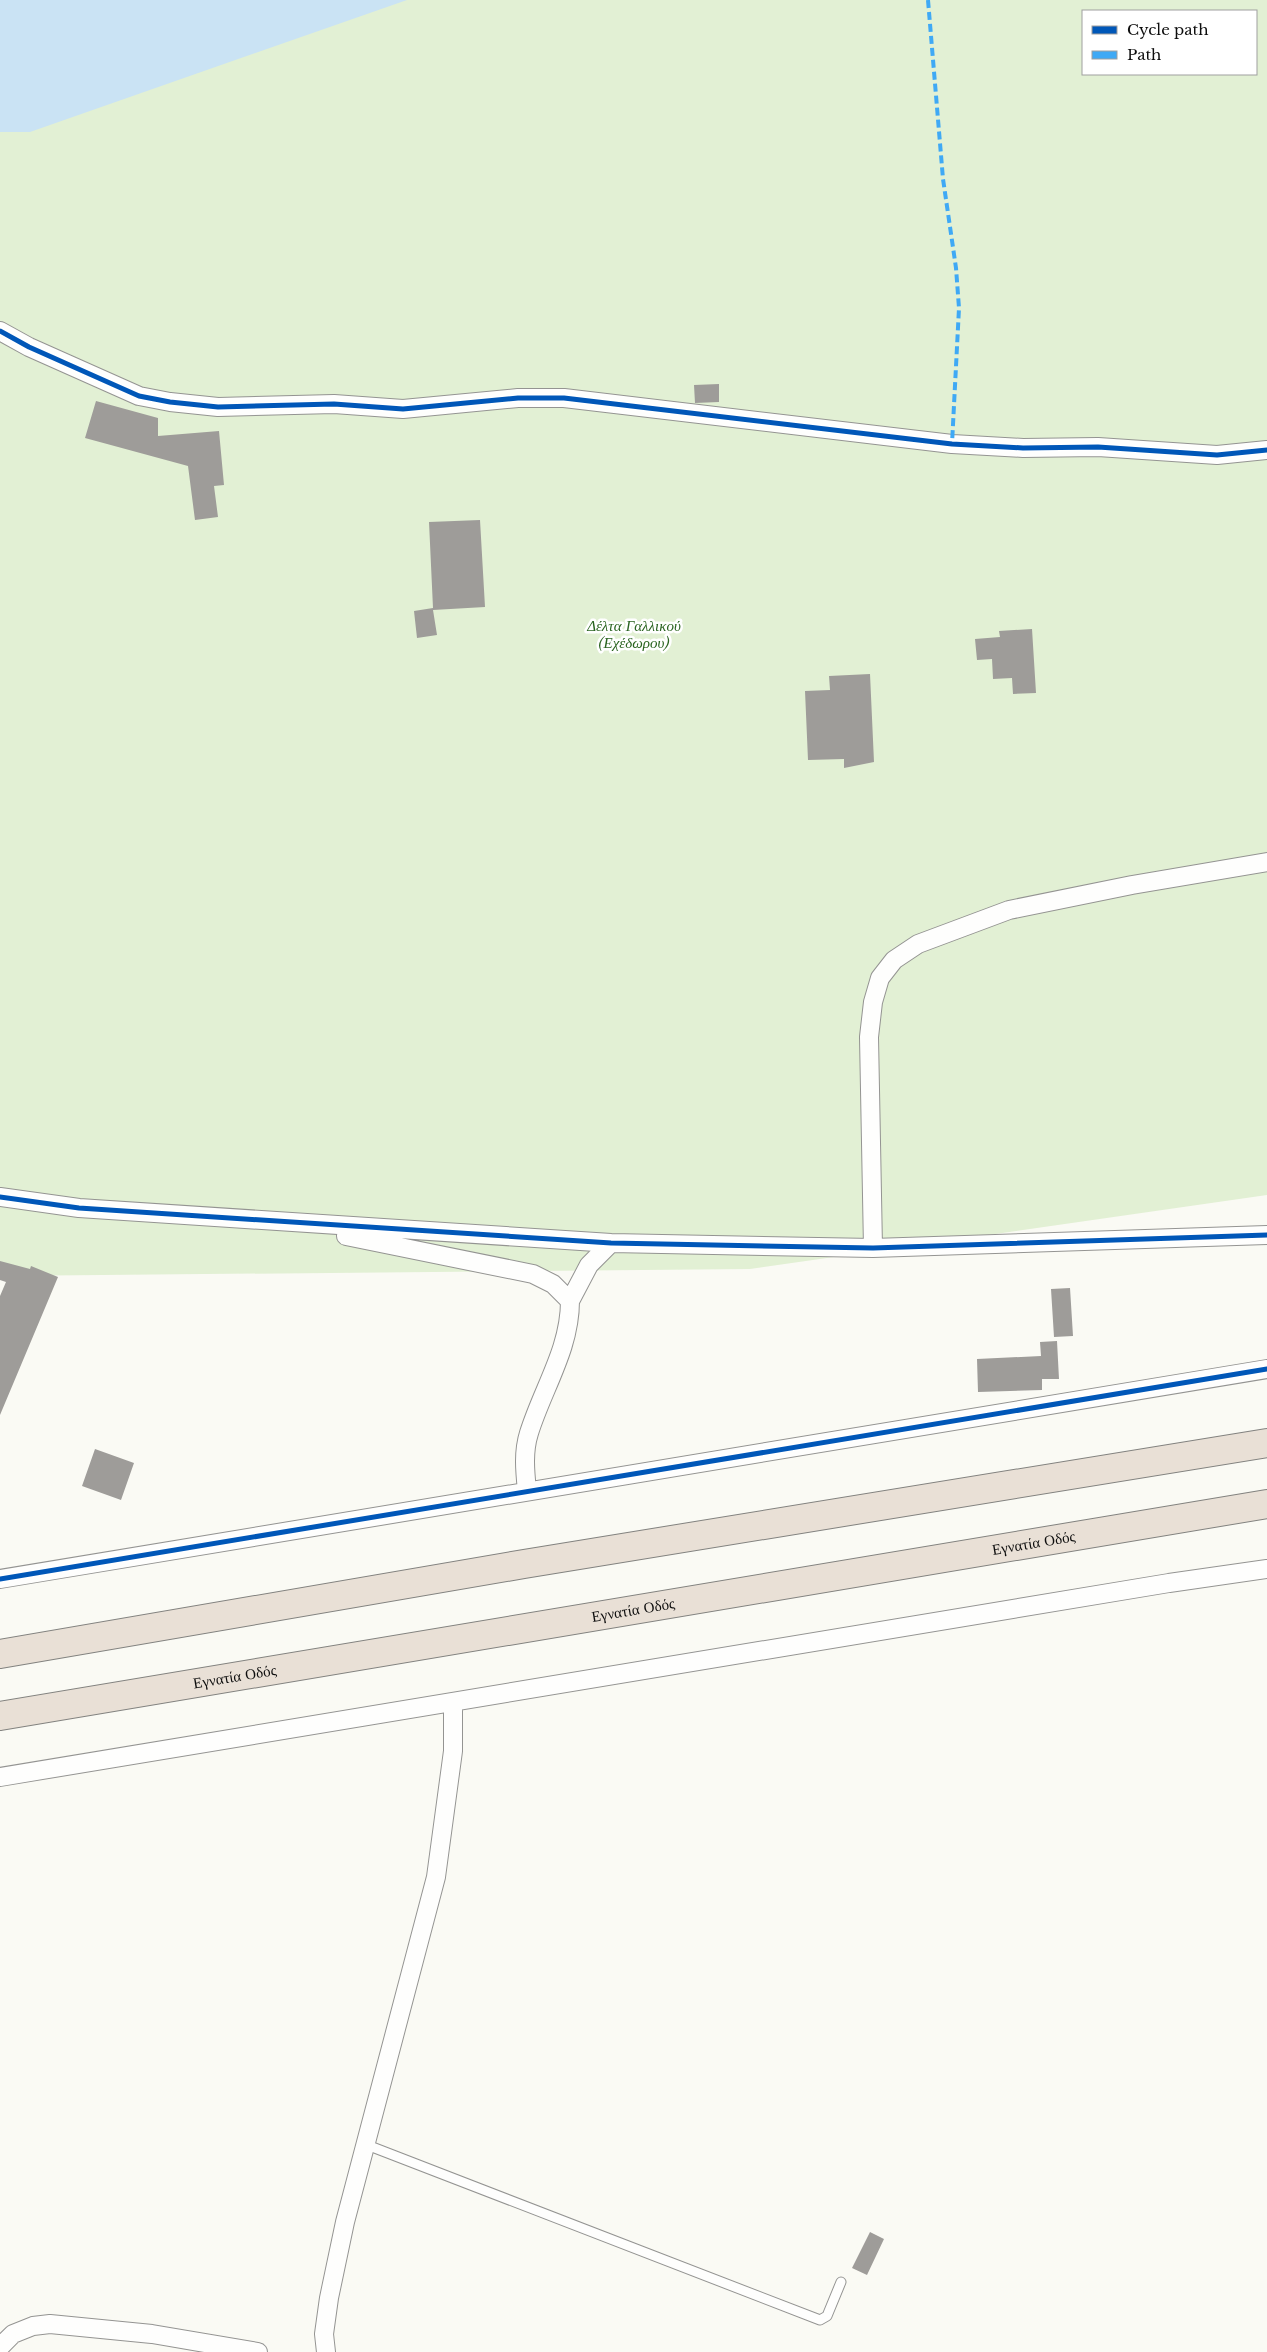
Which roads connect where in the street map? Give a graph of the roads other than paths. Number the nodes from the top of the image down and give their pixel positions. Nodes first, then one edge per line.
1 (0, 331) edge
2 (1267, 450) edge
3 (1267, 862) edge
4 (0, 1196) edge
5 (277, 1222) junction
6 (1267, 1235) edge
7 (611, 1243) junction
8 (874, 1248) junction
9 (570, 1301) junction
10 (1267, 1369) edge
11 (1267, 1443) edge
12 (527, 1490) junction
13 (1267, 1504) edge
14 (1267, 1569) edge
15 (0, 1579) edge
16 (0, 1654) edge
17 (453, 1702) junction
18 (0, 1716) edge
19 (0, 1777) edge
20 (366, 2145) junction
21 (841, 2282) dead end
22 (0, 2346) edge
23 (258, 2352) edge
24 (326, 2352) edge

1 - 2 street
3 - 8 street
4 - 5 street
5 - 7 street
5 - 9 street
6 - 8 street
7 - 8 street
7 - 9 street
9 - 12 street
10 - 12 street
11 - 16 highway
12 - 15 street
13 - 18 highway, Εγνατία Οδός
14 - 17 street
17 - 19 street
17 - 20 street
20 - 21 lane
20 - 24 street
22 - 23 street

